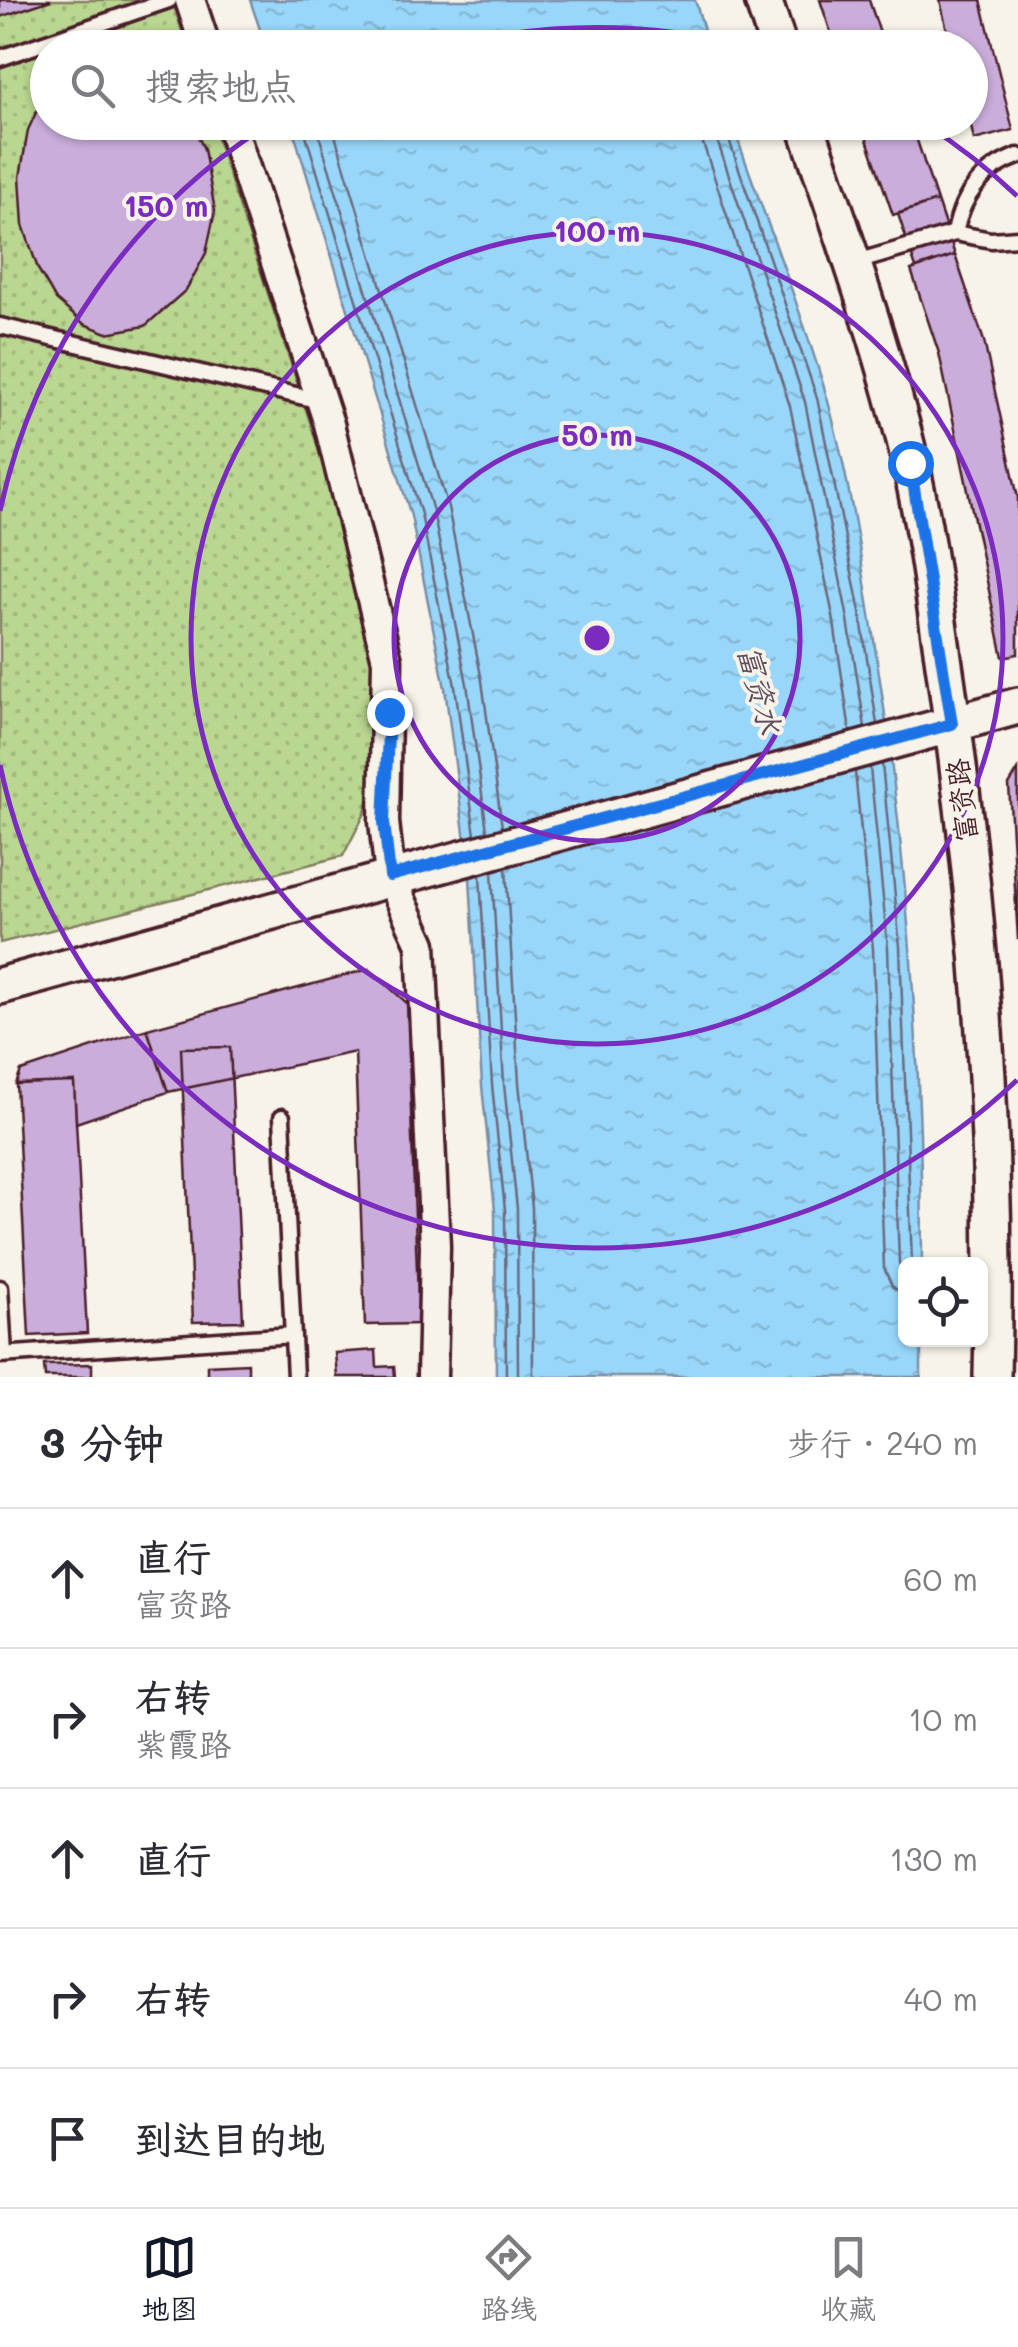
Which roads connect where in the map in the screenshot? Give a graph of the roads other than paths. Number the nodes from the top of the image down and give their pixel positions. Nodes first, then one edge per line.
1 (170, 0) edge
2 (190, 0) edge
3 (763, 0) edge
4 (82, 30) edge
5 (200, 30) edge
6 (773, 30) edge
7 (30, 48) edge
8 (0, 58) edge
9 (236, 140) edge
10 (811, 140) edge
11 (1018, 156) edge
12 (954, 232) junction
13 (1018, 238) edge
14 (853, 263) junction
15 (0, 326) edge
16 (322, 402) junction
17 (1018, 706) edge
18 (952, 724) junction
19 (405, 872) junction
20 (0, 986) edge
21 (282, 1117) dead end
22 (0, 1288) edge
23 (293, 1335) junction
24 (2, 1355) edge
25 (295, 1377) edge
26 (432, 1377) edge
27 (992, 1377) edge

1 - 4 lane
2 - 5 street
3 - 6 street
7 - 8 lane
9 - 16 street
10 - 14 street, 富资路
11 - 12 lane
12 - 13 lane
12 - 14 lane
14 - 18 street, 富资路
15 - 16 lane
16 - 19 street
17 - 18 street
18 - 19 street
18 - 27 street, 富资路
19 - 20 street
19 - 26 street
21 - 23 lane
22 - 24 lane
23 - 24 lane
23 - 25 lane

